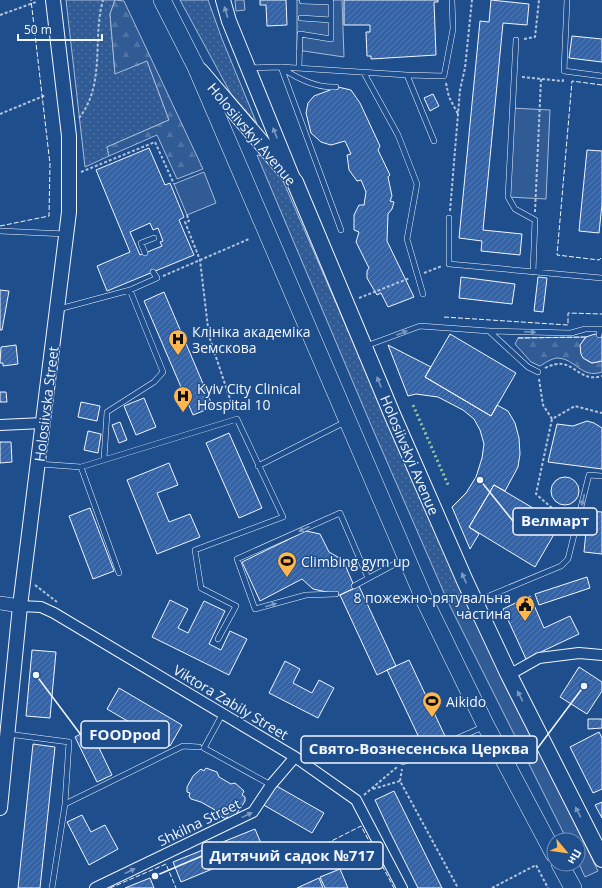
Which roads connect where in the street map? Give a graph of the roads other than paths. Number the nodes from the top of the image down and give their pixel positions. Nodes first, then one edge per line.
1 (53, 0) edge
2 (162, 0) edge
3 (223, 0) edge
4 (452, 0) edge
5 (567, 0) edge
6 (302, 1) dead end
7 (301, 18) dead end
8 (331, 20) junction
9 (516, 40) road end
10 (196, 67) junction
11 (281, 67) junction
12 (248, 68) junction
13 (299, 68) junction
14 (364, 73) junction
15 (407, 75) junction
16 (602, 76) edge
17 (336, 87) dead end
18 (434, 141) dead end
19 (295, 182) junction
20 (449, 218) road end
21 (341, 230) dead end
22 (0, 231) edge
23 (67, 234) junction
24 (154, 238) dead end
25 (146, 253) dead end
26 (154, 272) dead end
27 (533, 272) junction
28 (602, 278) edge
29 (130, 290) junction
30 (423, 294) dead end
31 (58, 309) junction
32 (601, 329) edge
33 (489, 331) junction
34 (600, 335) dead end
35 (365, 346) junction
36 (538, 372) road end
37 (348, 421) junction
38 (43, 423) junction
39 (0, 425) edge
40 (104, 460) junction
41 (38, 464) junction
42 (258, 466) junction
43 (81, 467) junction
44 (602, 476) edge
45 (406, 558) junction
46 (119, 572) dead end
47 (368, 578) junction
48 (354, 586) dead end
49 (336, 594) dead end
50 (475, 602) junction
51 (0, 603) edge
52 (20, 606) junction
53 (218, 640) dead end
54 (602, 655) edge
55 (509, 675) junction
56 (223, 713) junction
57 (486, 726) junction
58 (8, 734) junction
59 (199, 747) dead end
60 (295, 757) junction
61 (403, 762) road end
62 (270, 785) junction
63 (64, 804) junction
64 (0, 808) edge
65 (546, 839) edge
66 (602, 859) edge
67 (564, 872) edge
68 (52, 888) edge
69 (95, 888) edge
70 (402, 888) edge
71 (573, 888) edge

1 - 23 main road, Holosiivska Street
2 - 10 highway, Holosiivskyi Avenue
12 -> 3 main road
4 - 15 lane
5 - 16 lane
6 - 8 lane
7 - 8 lane
8 - 13 lane
9 - 27 lane
10 - 19 main road, Holosiivskyi Avenue
10 - 37 highway, Holosiivskyi Avenue
11 - 12 lane
11 - 13 lane
11 - 17 lane
11 - 21 lane
19 -> 12 main road
13 - 14 lane
14 - 15 lane
14 - 30 lane
15 - 18 lane
19 - 35 main road, Holosiivskyi Avenue
20 - 27 lane
22 - 23 lane
23 - 31 main road, Holosiivska Street
24 - 25 lane
26 - 29 lane
27 - 28 lane
29 - 31 lane
29 - 40 lane
31 - 38 main road, Holosiivska Street
33 -> 32 lane
32 - 34 lane
35 -> 33 lane
33 - 36 lane
50 -> 35 main road, Holosiivskyi Avenue
37 - 42 lane
37 - 45 highway, Holosiivskyi Avenue
38 - 39 street
38 - 41 main road, Holosiivska Street
40 - 42 lane
40 - 43 lane
41 - 43 lane
41 - 52 main road, Holosiivska Street
42 - 53 lane
43 - 46 lane
44 -> 50 lane
45 - 47 lane
45 - 57 highway, Holosiivskyi Avenue
47 - 48 lane
47 -> 49 lane
50 - 55 main road, Holosiivskyi Avenue
51 - 52 street
52 - 56 street, Viktora Zabily Street
52 - 58 main road, Holosiivska Street
54 - 55 street
66 -> 55 main road, Holosiivskyi Avenue
56 - 60 street, Viktora Zabily Street
56 - 62 lane
57 - 61 lane
57 - 65 highway, Holosiivskyi Avenue
58 - 63 lane
58 - 64 main road, Holosiivska Street
59 - 63 lane
60 - 62 street, Shkilna Street
60 - 70 street, Viktora Zabily Street
69 -> 62 street, Shkilna Street
63 - 68 lane
67 - 71 highway

